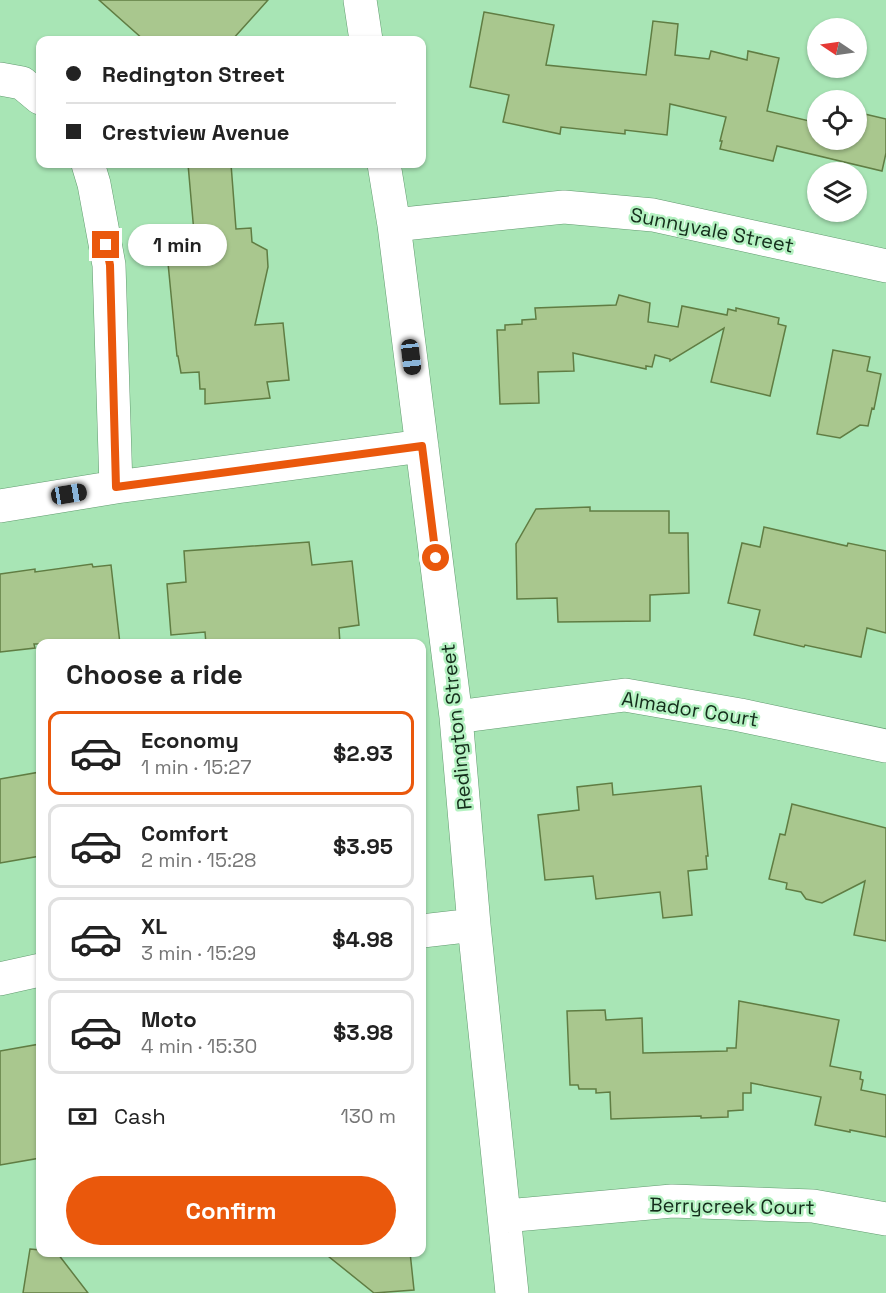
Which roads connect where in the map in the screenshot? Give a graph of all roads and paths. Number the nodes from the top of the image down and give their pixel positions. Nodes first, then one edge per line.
1 (360, 0) edge
2 (365, 36) edge
3 (0, 79) edge
4 (36, 95) edge
5 (89, 168) edge
6 (385, 168) edge
7 (394, 225) junction
8 (886, 266) edge
9 (422, 446) junction
10 (116, 487) junction
11 (0, 506) edge
12 (456, 717) junction
13 (886, 746) edge
14 (474, 925) junction
15 (426, 931) edge
16 (36, 971) edge
17 (0, 979) edge
18 (505, 1216) junction
19 (886, 1219) edge
20 (512, 1293) edge

1 - 2 street
3 - 4 street
5 - 10 street
6 - 7 street, Redington Street
7 - 8 street, Sunnyvale Street
7 - 9 street, Redington Street
9 - 10 street
9 - 12 street, Redington Street
10 - 11 street
12 - 13 street, Almador Court
12 - 14 street, Redington Street
14 - 15 street
14 - 18 street, Redington Street
16 - 17 street
18 - 19 street, Berrycreek Court
18 - 20 street, Redington Street

